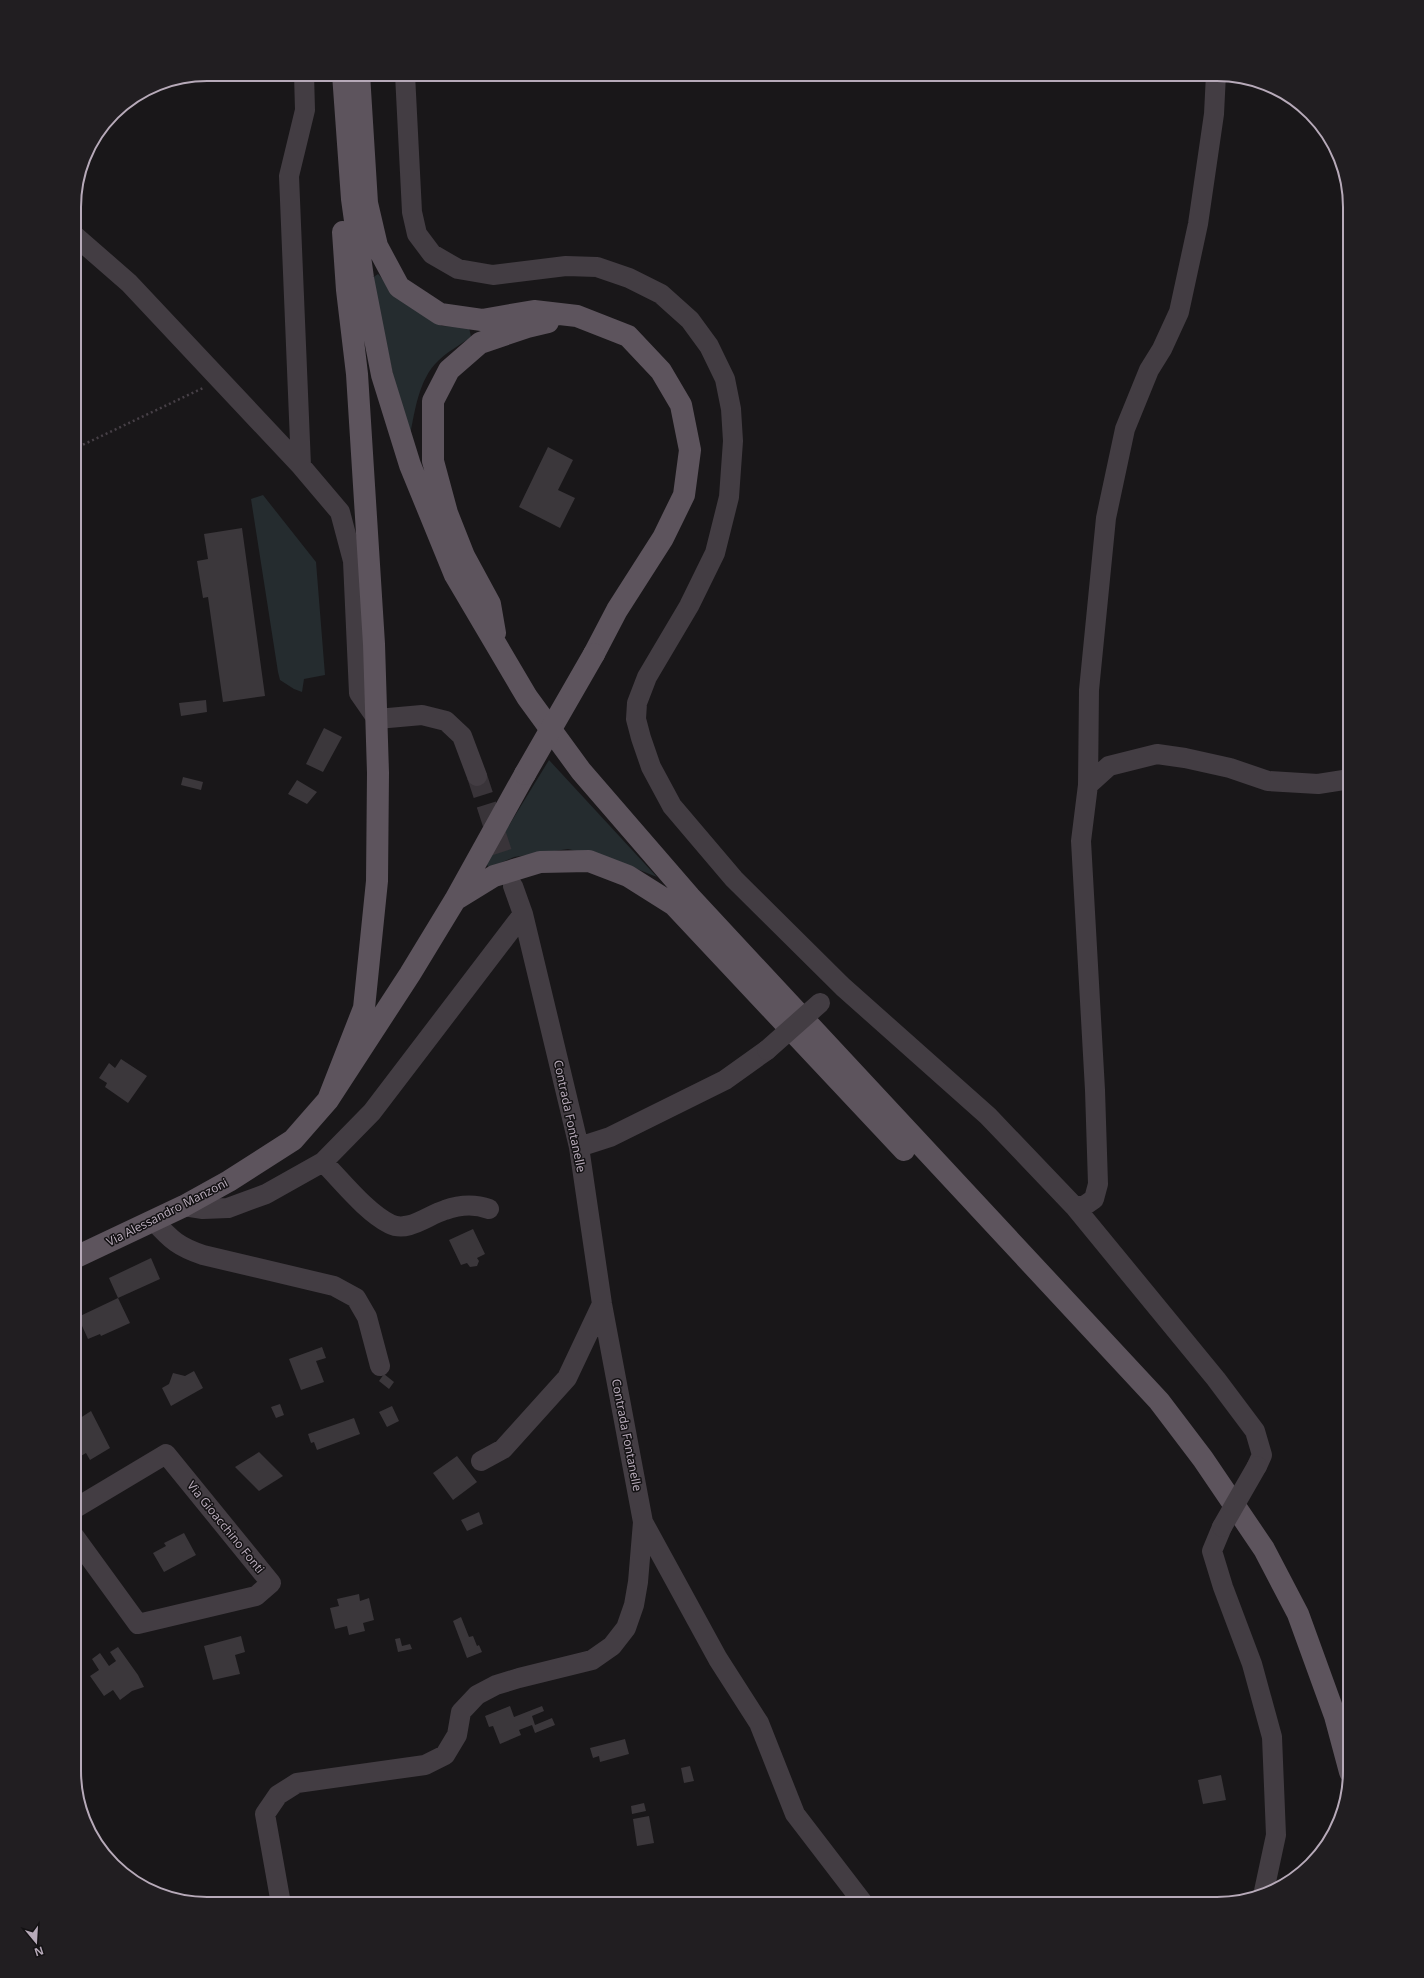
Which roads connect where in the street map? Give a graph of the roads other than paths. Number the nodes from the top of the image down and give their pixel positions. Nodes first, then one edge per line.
1 (304, 81) edge
2 (341, 81) edge
3 (342, 81) edge
4 (359, 81) edge
5 (405, 81) edge
6 (1216, 81) edge
7 (81, 241) edge
8 (577, 316) junction
9 (301, 466) junction
10 (498, 648) junction
11 (377, 719) junction
12 (477, 776) tunnel mouth
13 (1343, 780) edge
14 (1088, 785) junction
15 (513, 886) tunnel mouth
16 (455, 900) junction
17 (522, 914) junction
18 (843, 986) junction
19 (328, 1100) junction
20 (579, 1147) junction
21 (323, 1162) junction
22 (184, 1206) junction
23 (1074, 1206) junction
24 (489, 1209) dead end
25 (154, 1221) junction
26 (995, 1226) junction
27 (81, 1255) edge
28 (602, 1304) junction
29 (380, 1366) dead end
30 (481, 1460) dead end
31 (81, 1505) edge
32 (643, 1522) junction
33 (81, 1546) edge
34 (1343, 1746) edge
35 (1265, 1887) edge
36 (280, 1897) edge
37 (859, 1897) edge

1 - 9 street
2 - 11 main road
3 - 10 main road
4 - 8 main road
5 - 18 street
6 - 14 street
7 - 9 street
8 - 10 main road
8 - 16 main road, bridge
9 - 11 street
10 - 26 main road
11 - 12 street
11 - 19 main road
13 - 14 street
14 - 23 street
15 - 17 street, Contrada Fontanelle
16 - 19 main road
16 - 26 main road
17 - 20 street, Contrada Fontanelle
17 - 21 street
18 - 20 street, bridge
18 - 23 street
19 - 22 main road, Via Alessandro Manzoni
20 - 28 street, Contrada Fontanelle
21 - 22 street
21 - 24 street
22 - 25 main road, Via Alessandro Manzoni
23 - 35 street, bridge
25 - 27 main road, Via Alessandro Manzoni
25 - 29 street
26 - 34 main road
28 - 30 street
28 - 32 street, Contrada Fontanelle
31 - 33 street, Via Gioacchino Fonti
32 - 36 street
32 - 37 street, Contrada Fontanelle

